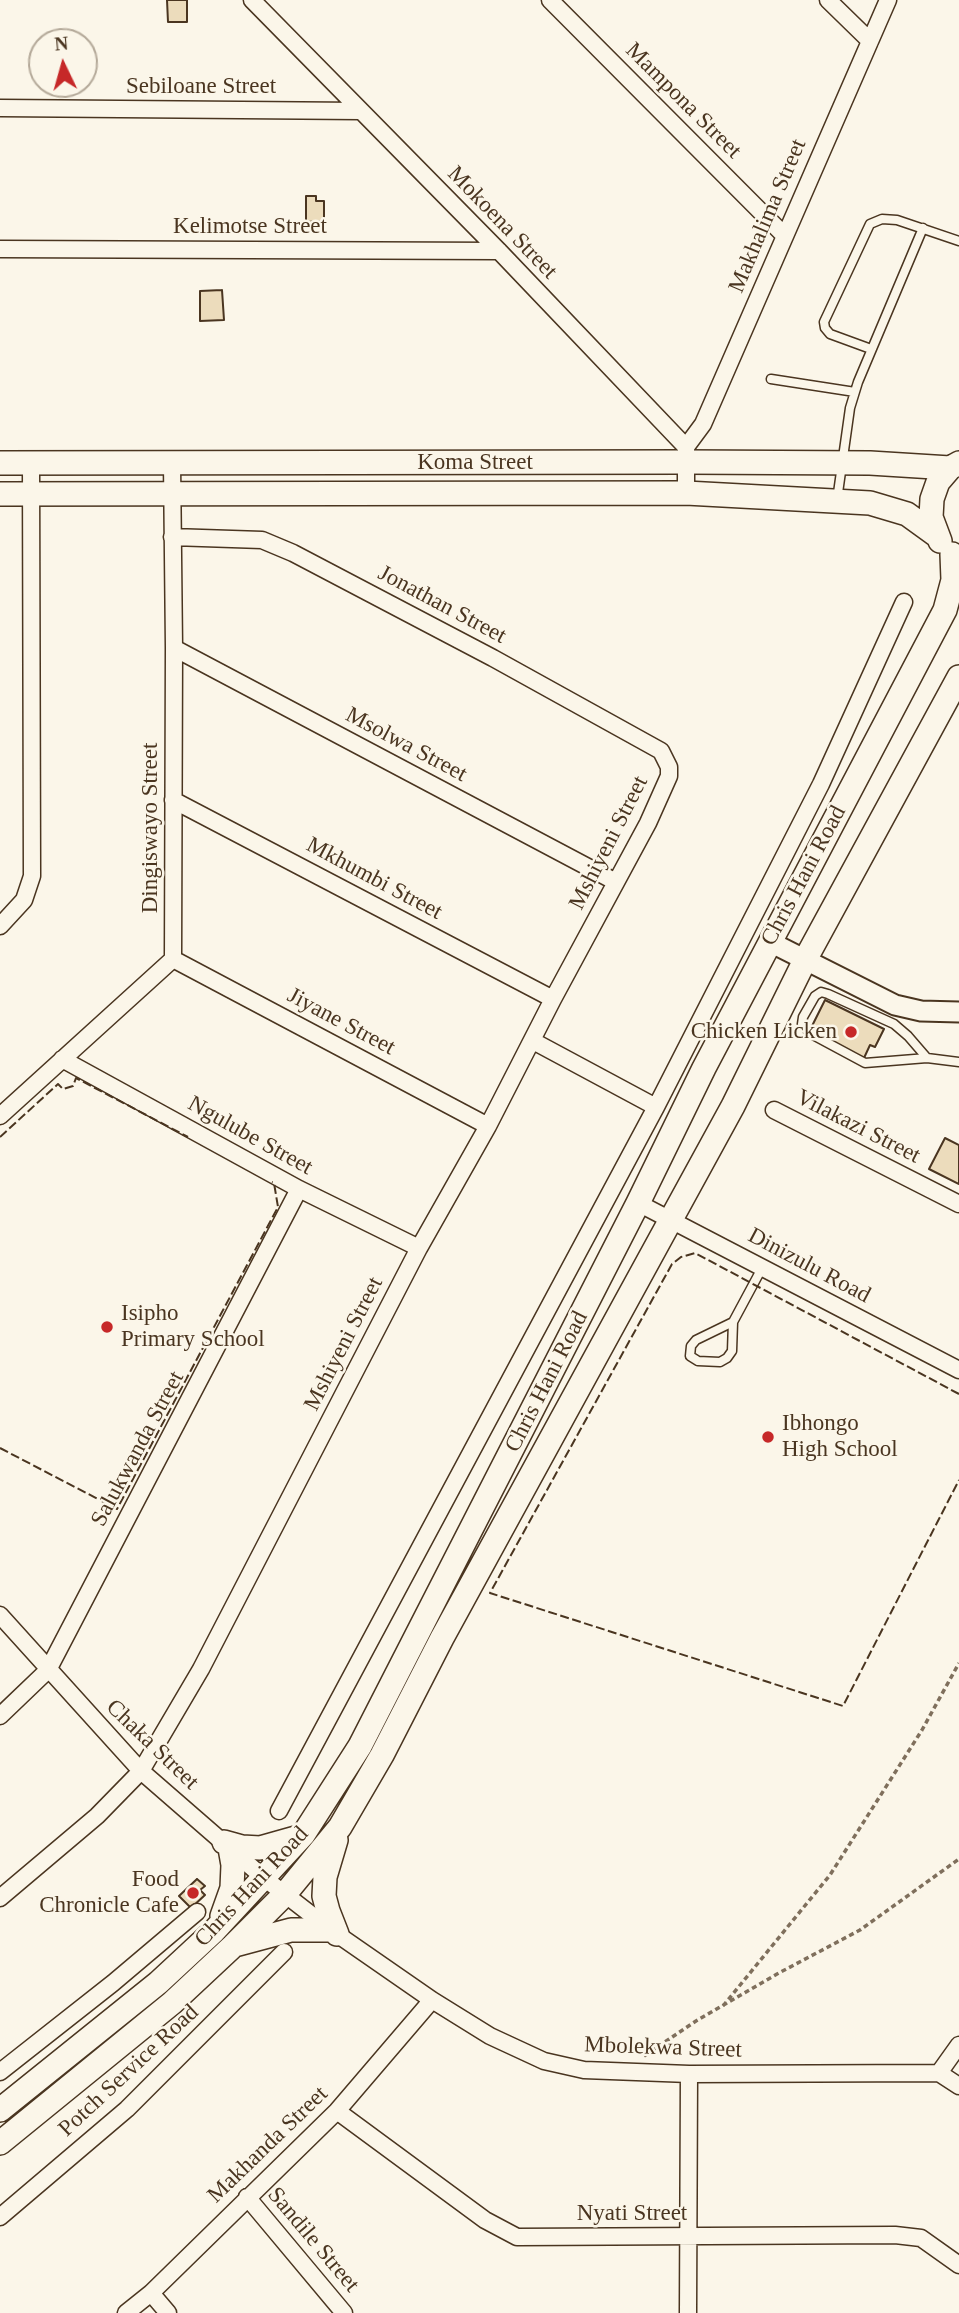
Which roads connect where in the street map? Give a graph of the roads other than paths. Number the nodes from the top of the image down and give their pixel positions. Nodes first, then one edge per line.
1 (252, 0) edge
2 (550, 0) edge
3 (828, 0) edge
4 (888, 0) edge
5 (870, 41) junction
6 (0, 108) edge
7 (361, 111) junction
8 (923, 228) junction
9 (785, 235) junction
10 (959, 241) edge
11 (0, 249) edge
12 (499, 251) junction
13 (871, 349) junction
14 (771, 379) dead end
15 (855, 392) junction
16 (686, 455) junction
17 (0, 463) edge
18 (31, 463) junction
19 (172, 463) junction
20 (842, 463) junction
21 (955, 465) edge
22 (173, 493) junction
23 (687, 493) junction
24 (0, 494) edge
25 (31, 494) junction
26 (837, 501) junction
27 (936, 535) junction
28 (172, 537) junction
29 (956, 556) edge
30 (904, 602) dead end
31 (174, 648) junction
32 (959, 677) edge
33 (669, 767) joint
34 (173, 800) junction
35 (616, 882) junction
36 (0, 926) edge
37 (770, 942) junction
38 (173, 959) junction
39 (804, 960) junction
40 (553, 999) junction
41 (959, 1012) edge
42 (533, 1041) junction
43 (927, 1058) junction
44 (62, 1059) junction
45 (959, 1062) edge
46 (656, 1107) junction
47 (774, 1110) dead end
48 (0, 1116) edge
49 (488, 1126) junction
50 (299, 1189) junction
51 (638, 1203) junction
52 (959, 1204) edge
53 (670, 1220) junction
54 (419, 1248) junction
55 (762, 1268) junction
56 (733, 1322) junction
57 (959, 1370) edge
58 (0, 1615) edge
59 (48, 1670) junction
60 (0, 1716) edge
61 (141, 1772) junction
62 (279, 1811) dead end
63 (340, 1826) junction
64 (303, 1835) junction
65 (227, 1845) junction
66 (264, 1878) junction
67 (285, 1894) junction
68 (0, 1898) edge
69 (197, 1912) dead end
70 (214, 1931) junction
71 (334, 1932) junction
72 (233, 1946) junction
73 (284, 1952) dead end
74 (432, 2000) junction
75 (959, 2045) edge
76 (0, 2073) edge
77 (939, 2073) junction
78 (690, 2074) junction
79 (959, 2086) edge
80 (0, 2110) edge
81 (337, 2111) junction
82 (0, 2143) edge
83 (247, 2197) junction
84 (0, 2217) edge
85 (688, 2237) junction
86 (959, 2265) edge
87 (151, 2293) junction
88 (126, 2313) edge
89 (168, 2313) edge
90 (344, 2313) edge
91 (688, 2313) edge

1 - 7 street, Mokoena Street
2 - 9 street, Mampona Street
3 - 5 street
4 - 5 street, Makhalima Street
5 - 9 street, Makhalima Street
6 - 7 street, Sebiloane Street
7 - 12 street, Mokoena Street
8 - 10 lane
8 - 13 lane
8 - 13 lane
9 - 16 street, Makhalima Street
11 - 12 street, Kelimotse Street
12 - 16 street, Mokoena Street
13 - 15 lane
14 - 15 lane
15 - 20 lane
16 - 19 main road, Koma Street
16 - 20 main road, Koma Street
16 - 23 street
17 - 18 main road, Koma Street
18 - 19 main road, Koma Street
18 - 25 street
19 - 22 street, Dingiswayo Street
20 - 21 main road, Koma Street
20 - 26 lane
21 - 27 main road
22 - 23 main road, Koma Street
22 - 25 main road, Koma Street
22 - 28 street, Dingiswayo Street
23 - 26 main road, Koma Street
24 - 25 main road, Koma Street
25 - 36 street
26 - 27 main road, Koma Street
27 - 29 main road, Koma Street
28 - 31 street, Dingiswayo Street
28 - 33 street, Jonathan Street
29 - 37 main road, Chris Hani Road
30 - 46 street, Chris Hani Road
31 - 34 street, Dingiswayo Street
31 - 35 street, Msolwa Street
32 - 39 main road, Chris Hani Road
33 - 35 street, Mshiyeni Street
34 - 38 street, Dingiswayo Street
34 - 40 street, Mkhumbi Street
35 - 40 street, Mshiyeni Street
37 - 39 street
37 - 51 main road, Chris Hani Road
38 - 44 street
38 - 49 street, Jiyane Street
39 - 41 street
39 - 53 main road, Chris Hani Road
40 - 42 street, Mshiyeni Street
42 - 46 street
42 - 49 street, Mshiyeni Street
43 - 43 lane
43 - 45 lane
44 - 48 street
44 - 50 street, Ngulube Street
46 - 62 street, Chris Hani Road
47 - 52 street, Vilakazi Street
49 - 54 street, Mshiyeni Street
50 - 54 street, Ngulube Street
50 - 59 street, Salukwanda Street
51 - 53 street, Dinizulu Road
51 - 64 main road, Chris Hani Road
53 - 55 street, Dinizulu Road
53 - 63 main road, Chris Hani Road
54 - 61 street, Mshiyeni Street
55 - 56 lane
55 - 57 street, Dinizulu Road
56 - 56 lane
58 - 59 street, Chaka Street
59 - 60 street, Salukwanda Street
59 - 61 street, Chaka Street
61 - 65 street, Chaka Street
61 - 68 street, Mshiyeni Street
63 - 67 main road, Chris Hani Road
63 - 71 main road
64 - 65 main road
64 - 66 main road, Chris Hani Road
65 - 66 street, Chaka Street
65 - 70 main road
66 - 67 street, Chaka Street
66 - 70 main road, Chris Hani Road
67 - 71 street, Mbolekwa Street
67 - 72 main road, Chris Hani Road
69 - 76 street
70 - 80 main road, Chris Hani Road
71 - 72 main road
71 - 74 street, Mbolekwa Street
72 - 82 main road, Chris Hani Road
73 - 84 street, Potch Service Road
74 - 78 street, Mbolekwa Street
74 - 81 street, Makhanda Street
75 - 77 street
77 - 78 street, Mbolekwa Street
77 - 79 street
78 - 85 street
81 - 83 street, Makhanda Street
81 - 85 street, Nyati Street
83 - 87 street, Makhanda Street
83 - 90 street, Sandile Street
85 - 86 street, Nyati Street
85 - 91 street
87 - 88 street, Makhanda Street
87 - 89 street

